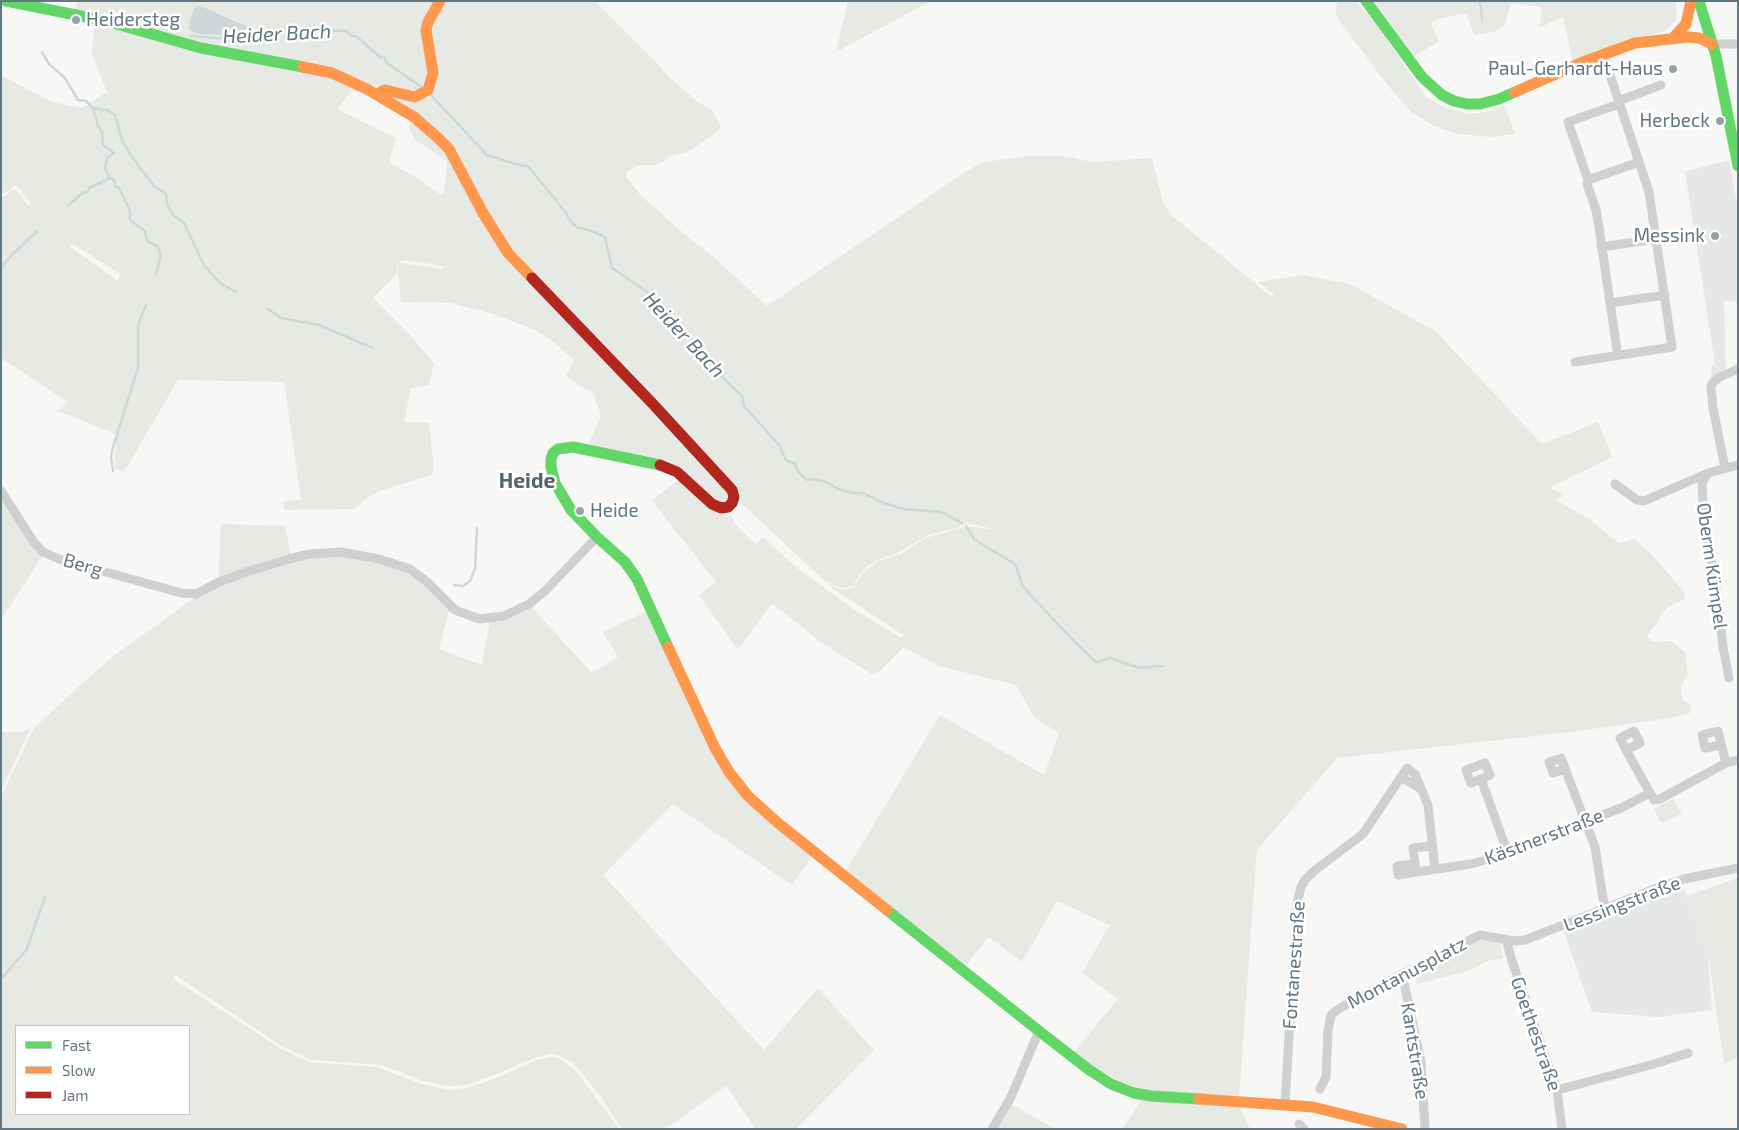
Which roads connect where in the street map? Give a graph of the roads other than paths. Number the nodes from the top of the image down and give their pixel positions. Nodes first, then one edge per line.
1 (6, 1) edge
2 (440, 1) edge
3 (1366, 1) edge
4 (1691, 1) edge
5 (1699, 1) edge
6 (1671, 39) junction
7 (1712, 44) junction
8 (1738, 44) edge
9 (1603, 54) junction
10 (1661, 86) dead end
11 (377, 94) junction
12 (1619, 102) junction
13 (1639, 162) junction
14 (1738, 166) edge
15 (1588, 180) junction
16 (1657, 239) junction
17 (1601, 246) junction
18 (1665, 294) junction
19 (1610, 303) junction
20 (1616, 350) dead end
21 (1575, 362) dead end
22 (1738, 369) edge
23 (1738, 465) edge
24 (1726, 468) junction
25 (1708, 472) junction
26 (1615, 484) dead end
27 (1, 491) edge
28 (598, 537) junction
29 (1730, 678) dead end
30 (1721, 745) dead end
31 (1626, 750) dead end
32 (1738, 760) edge
33 (1726, 763) junction
34 (1564, 769) dead end
35 (1481, 779) dead end
36 (1650, 793) junction
37 (1586, 822) junction
38 (1432, 846) junction
39 (1507, 851) junction
40 (1738, 868) edge
41 (1435, 869) junction
42 (1606, 909) junction
43 (1506, 939) junction
44 (1402, 974) junction
45 (1039, 1031) junction
46 (1688, 1053) dead end
47 (1320, 1089) dead end
48 (1557, 1090) junction
49 (1285, 1104) junction
50 (992, 1129) edge
51 (1402, 1129) edge
52 (1425, 1129) edge
53 (1562, 1129) edge

1 - 11 main road
2 - 11 main road
3 - 9 main road
4 - 6 main road
5 - 7 main road
6 - 7 main road
6 - 9 main road
7 - 8 street
7 - 14 main road
9 - 12 street
10 - 12 street
11 - 28 main road
12 - 13 street
12 - 15 street
13 - 15 street
13 - 16 street
15 - 17 street
16 - 17 street
16 - 18 street
17 - 19 street
18 - 19 street
18 - 21 street
19 - 20 street
22 - 24 street
23 - 24 street
24 - 25 street
25 - 26 street
25 - 29 street, Oberm Kümpel
27 - 28 street, Berg
28 - 45 main road
30 - 33 street
31 - 36 street
32 - 33 street
33 - 36 street
34 - 37 street
35 - 39 street
36 - 37 street, Kästnerstraße
37 - 39 street, Kästnerstraße
37 - 42 street
38 - 41 street
38 - 41 street, Kästnerstraße
38 - 49 street, Fontanestraße
39 - 41 street, Kästnerstraße
40 - 42 street, Lessingstraße
42 - 43 street, Lessingstraße
43 - 44 street, Montanusplatz
43 - 48 street, Goethestraße
44 - 47 street, Montanusplatz
44 - 52 street, Kantstraße
45 - 49 main road
45 - 50 street
46 - 48 street
48 - 53 street, Goethestraße
49 - 51 main road

